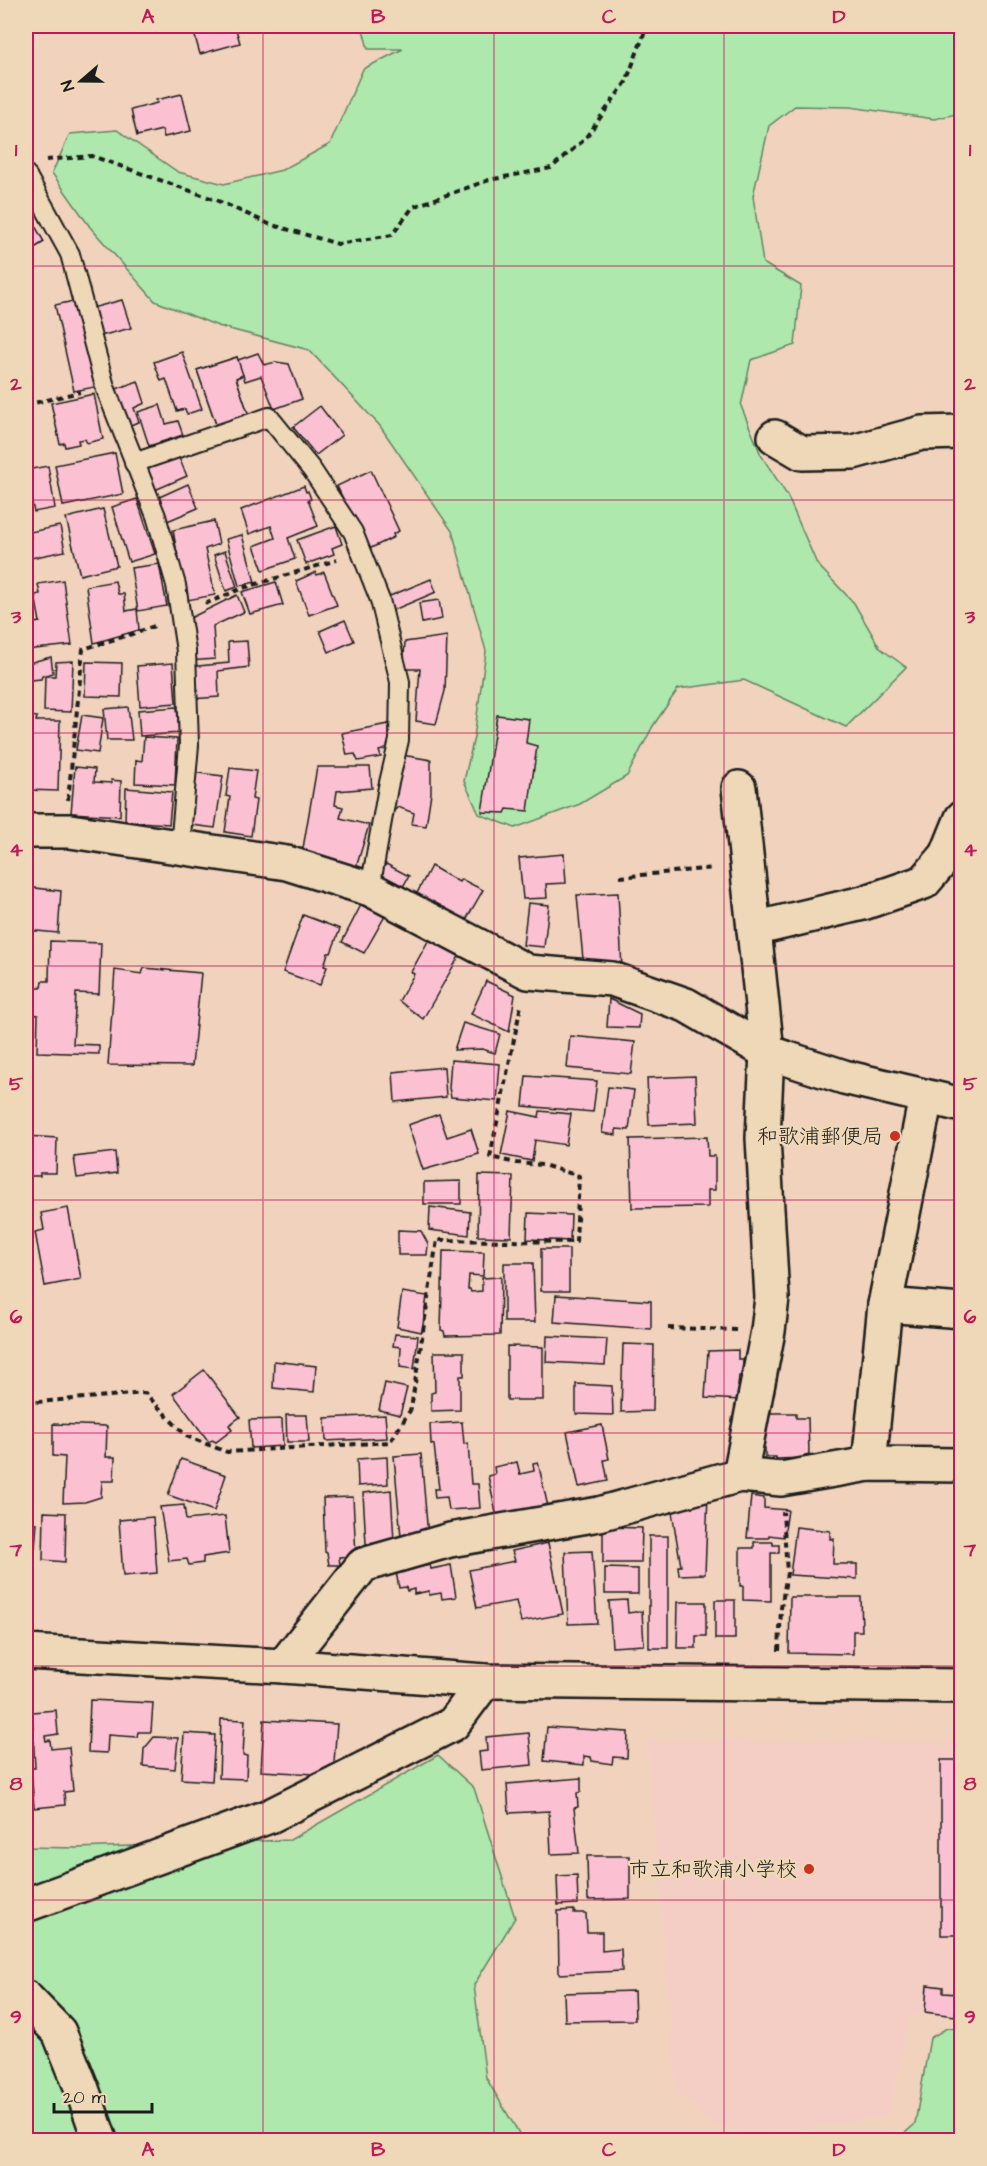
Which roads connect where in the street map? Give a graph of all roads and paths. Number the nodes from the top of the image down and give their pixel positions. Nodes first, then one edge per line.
1 (647, 26) edge
2 (41, 162) dead end
3 (26, 174) edge
4 (105, 387) junction
5 (26, 405) edge
6 (962, 432) edge
7 (775, 437) dead end
8 (134, 463) junction
9 (739, 788) dead end
10 (962, 818) edge
11 (26, 831) edge
12 (180, 848) junction
13 (747, 865) junction
14 (620, 877) dead end
15 (370, 889) junction
16 (754, 929) junction
17 (528, 972) junction
18 (767, 1052) junction
19 (926, 1096) junction
20 (962, 1105) edge
21 (885, 1305) junction
22 (962, 1311) edge
23 (668, 1328) dead end
24 (768, 1331) junction
25 (26, 1403) edge
26 (869, 1464) junction
27 (962, 1465) edge
28 (740, 1475) junction
29 (782, 1479) junction
30 (28, 1654) edge
31 (282, 1666) junction
32 (485, 1681) junction
33 (780, 1684) junction
34 (962, 1686) edge
35 (26, 1905) edge
36 (26, 1998) edge
37 (100, 2140) edge

1 - 2 path
3 - 4 lane
4 - 5 path
4 - 8 lane
6 - 7 street
8 - 12 lane
8 - 15 lane
9 - 13 street
10 - 16 street
11 - 12 street
12 - 15 street
13 - 14 path
13 - 16 street
15 - 17 street
16 - 18 street
17 - 18 street
17 - 25 path
18 - 19 street
18 - 24 street
19 - 20 street
19 - 21 street
21 - 22 street
21 - 26 street
23 - 24 path
24 - 28 street
26 - 27 street
26 - 29 street
28 - 29 street
28 - 31 street
29 - 33 path
30 - 31 street
31 - 32 street
32 - 33 street
32 - 35 street
33 - 34 street
36 - 37 street

